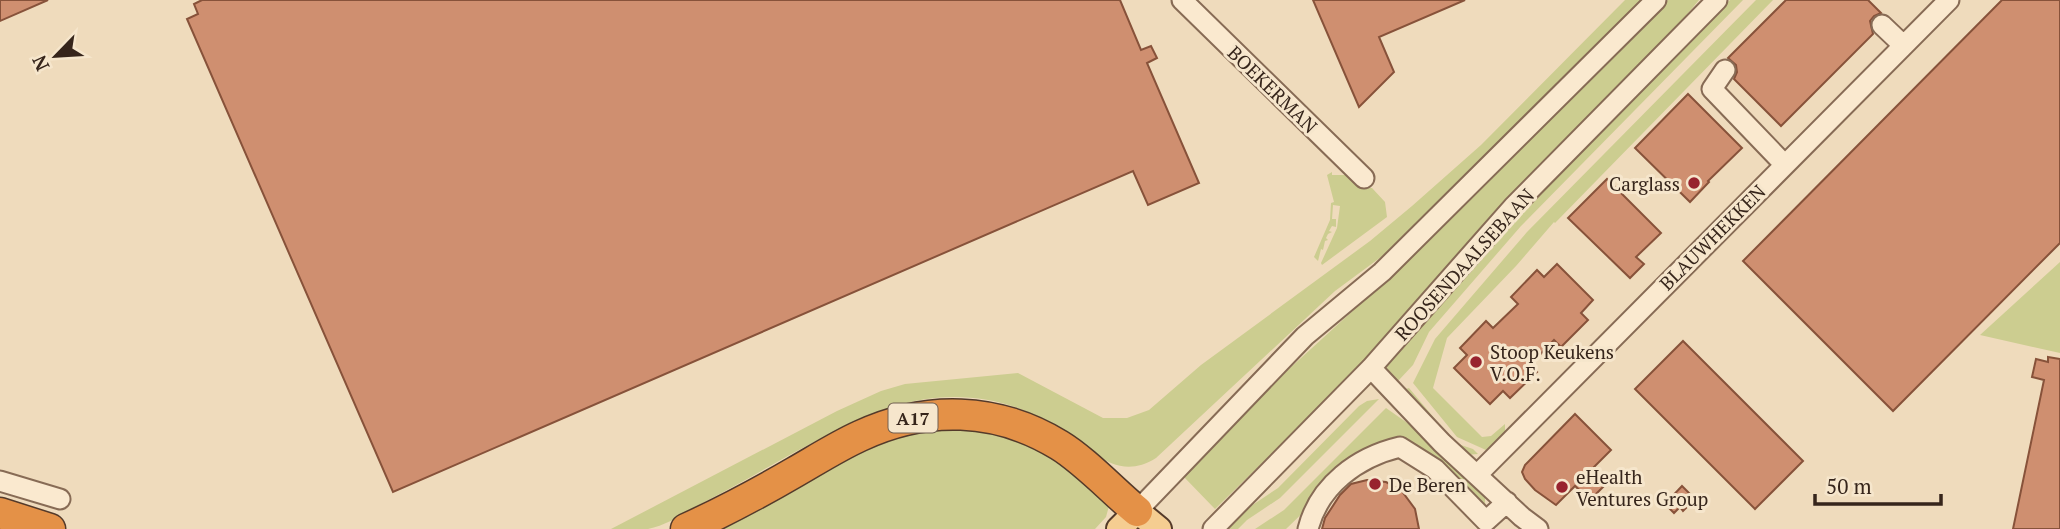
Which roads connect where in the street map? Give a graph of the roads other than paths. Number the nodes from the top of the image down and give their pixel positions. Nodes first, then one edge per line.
1 (1182, 0) edge
2 (1656, 0) edge
3 (1717, 0) edge
4 (1949, 0) edge
5 (1882, 25) dead end
6 (1903, 45) junction
7 (1725, 70) dead end
8 (1784, 163) junction
9 (1364, 178) dead end
10 (1371, 368) junction
11 (1477, 475) junction
12 (0, 481) edge
13 (60, 499) dead end
14 (1507, 502) junction
15 (0, 513) edge
16 (1138, 523) edge
17 (1217, 524) edge
18 (50, 529) edge
19 (685, 529) edge
20 (1308, 529) edge
21 (1538, 529) edge

1 - 9 street, BOEKERMAN
2 - 16 street
3 - 10 street, ROOSENDAALSEBAAN
4 - 6 street, BLAUWHEKKEN
5 - 6 street
6 - 8 street, BLAUWHEKKEN
7 - 8 street
8 - 11 street, BLAUWHEKKEN
10 - 11 street
10 - 17 street, ROOSENDAALSEBAAN
11 - 14 street
12 - 13 street
14 - 20 street
14 - 21 street
15 - 18 highway
16 - 19 highway, A17

